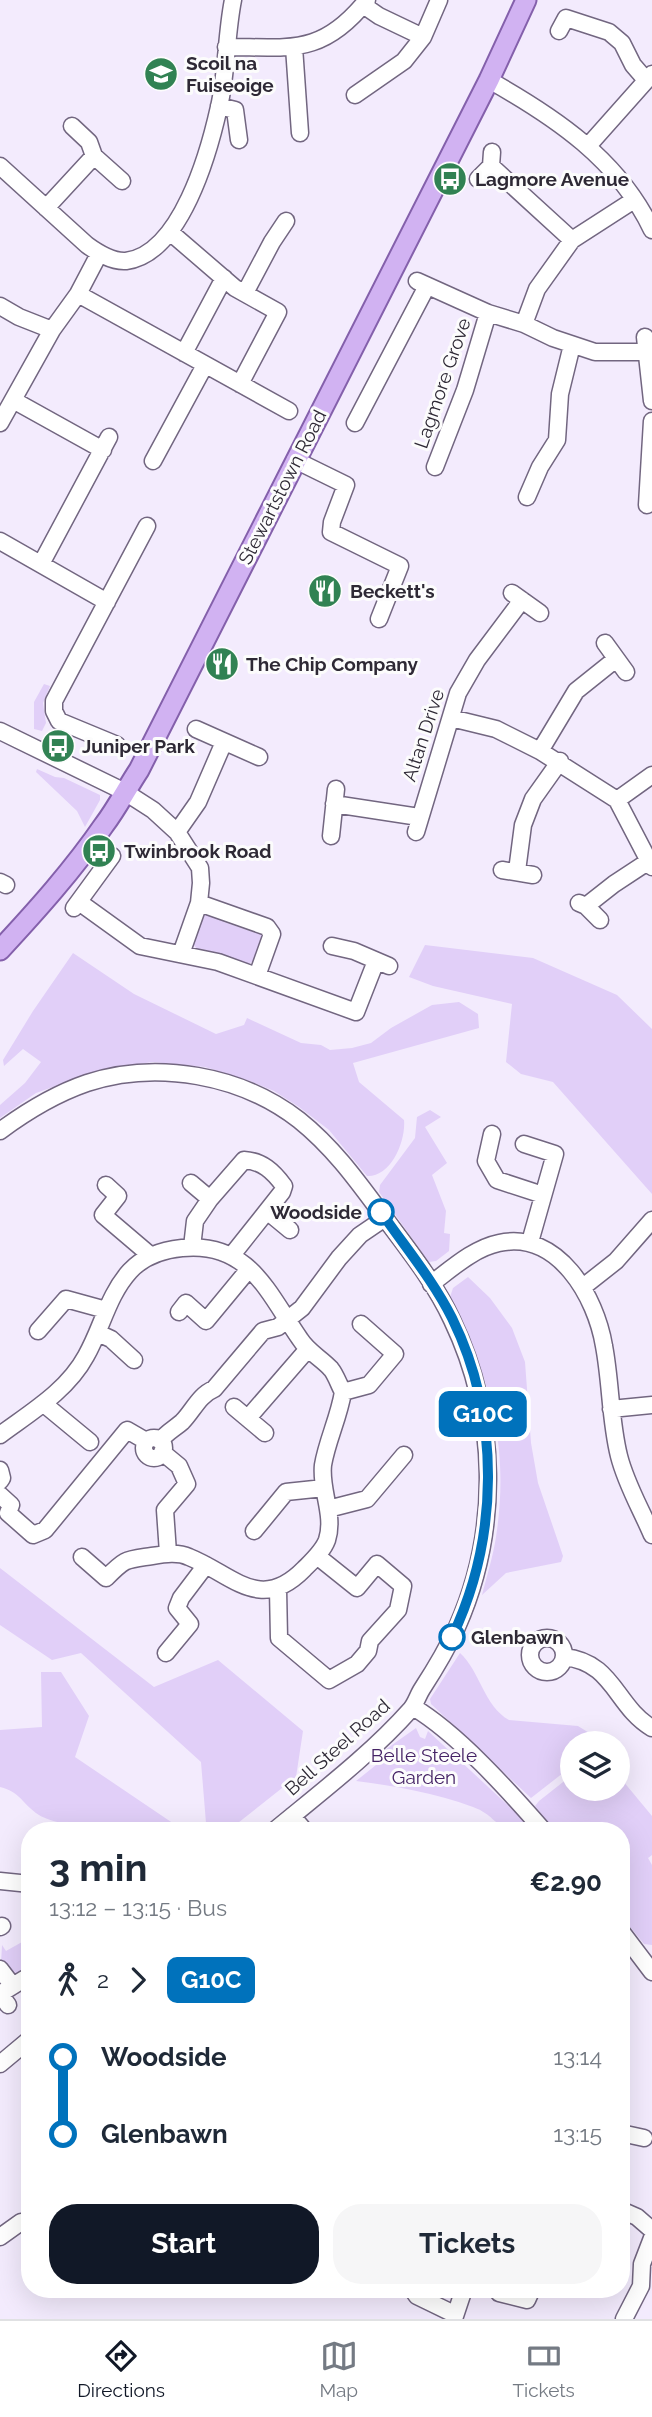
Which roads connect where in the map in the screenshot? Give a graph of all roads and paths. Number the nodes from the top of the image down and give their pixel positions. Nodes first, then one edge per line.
1 (233, 0) edge
2 (439, 0) edge
3 (526, 0) edge
4 (365, 3) edge
5 (559, 31) dead end
6 (423, 37) junction
7 (226, 47) junction
8 (294, 47) junction
9 (649, 77) edge
10 (489, 80) junction
11 (355, 95) dead end
12 (219, 106) junction
13 (72, 126) dead end
14 (300, 133) dead end
15 (239, 140) dead end
16 (588, 146) junction
17 (94, 156) junction
18 (0, 166) edge
19 (478, 179) dead end
20 (122, 181) dead end
21 (634, 200) junction
22 (46, 208) junction
23 (287, 221) dead end
24 (652, 230) edge
25 (170, 232) junction
26 (572, 240) junction
27 (99, 254) junction
28 (225, 278) junction
29 (244, 293) junction
30 (78, 294) junction
31 (0, 306) edge
32 (488, 313) junction
33 (524, 324) junction
34 (52, 330) junction
35 (572, 345) junction
36 (187, 346) junction
37 (205, 365) junction
38 (243, 378) junction
39 (13, 400) junction
40 (652, 401) edge
41 (289, 411) dead end
42 (652, 421) edge
43 (0, 423) edge
44 (355, 423) dead end
45 (295, 460) junction
46 (153, 461) dead end
47 (435, 467) dead end
48 (527, 496) dead end
49 (647, 505) dead end
50 (147, 526) dead end
51 (0, 541) edge
52 (41, 564) junction
53 (107, 602) junction
54 (540, 613) dead end
55 (379, 619) dead end
56 (605, 643) dead end
57 (451, 718) junction
58 (196, 729) dead end
59 (0, 731) edge
60 (224, 743) junction
61 (117, 745) dead end
62 (540, 751) junction
63 (259, 757) dead end
64 (560, 761) junction
65 (652, 775) edge
66 (125, 792) junction
67 (617, 800) junction
68 (177, 832) junction
69 (331, 836) dead end
70 (112, 856) dead end
71 (651, 864) edge
72 (533, 875) dead end
73 (199, 903) junction
74 (600, 920) dead end
75 (332, 946) dead end
76 (0, 950) edge
77 (181, 954) junction
78 (257, 976) junction
79 (0, 1131) edge
80 (492, 1135) dead end
81 (524, 1144) dead end
82 (191, 1183) dead end
83 (106, 1185) dead end
84 (542, 1195) junction
85 (210, 1199) junction
86 (267, 1211) junction
87 (385, 1218) junction
88 (652, 1220) edge
89 (290, 1230) dead end
90 (646, 1237) edge
91 (530, 1242) junction
92 (192, 1247) junction
93 (150, 1255) junction
94 (232, 1255) junction
95 (249, 1269) junction
96 (431, 1284) junction
97 (583, 1287) junction
98 (106, 1310) junction
99 (179, 1312) dead end
100 (288, 1317) junction
101 (361, 1324) dead end
102 (38, 1331) dead end
103 (98, 1334) junction
104 (307, 1350) junction
105 (134, 1360) dead end
106 (343, 1392) junction
107 (44, 1404) junction
108 (652, 1405) edge
109 (234, 1407) dead end
110 (611, 1409) junction
111 (248, 1418) junction
112 (265, 1433) dead end
113 (0, 1435) edge
114 (90, 1442) dead end
115 (156, 1445) junction
116 (404, 1455) dead end
117 (0, 1471) edge
118 (0, 1481) edge
119 (324, 1488) junction
120 (0, 1495) edge
121 (328, 1509) junction
122 (254, 1531) dead end
123 (652, 1535) edge
124 (168, 1553) junction
125 (317, 1556) junction
126 (82, 1557) dead end
127 (206, 1565) junction
128 (278, 1589) junction
129 (166, 1653) dead end
130 (564, 1657) dead end
131 (413, 1707) junction
132 (652, 1728) edge
133 (292, 1816) junction
134 (285, 1822) edge
135 (297, 1822) edge
136 (536, 1822) edge
137 (0, 1881) edge
138 (21, 1883) edge
139 (630, 1942) edge
140 (650, 1965) edge
141 (0, 1969) edge
142 (8, 2005) dead end
143 (21, 2046) edge
144 (0, 2064) edge
145 (630, 2135) edge
146 (644, 2137) dead end
147 (630, 2214) edge
148 (21, 2222) dead end
149 (652, 2230) edge
150 (0, 2237) edge
151 (652, 2238) edge
152 (421, 2298) edge
153 (461, 2298) edge
154 (454, 2317) edge
155 (624, 2319) edge

1 - 7 street
2 - 6 street
3 - 10 main road, Stewartstown Road
4 - 6 street
4 - 8 street
5 - 9 street
6 - 11 street
7 - 8 street
7 - 12 street
8 - 14 street
9 - 16 street
10 - 16 street
10 - 45 main road, Stewartstown Road
12 - 15 street
12 - 25 street
13 - 17 street
16 - 21 street
17 - 20 street
17 - 22 street
18 - 22 street
19 - 26 street
21 - 24 street
21 - 26 street
22 - 27 street
23 - 29 street
25 - 27 street
25 - 28 street
26 - 33 street
27 - 30 street
28 - 29 street
28 - 36 street
29 - 38 street
30 - 34 street
30 - 36 street
31 - 34 street
32 - 33 street, Lagmore Grove
32 - 44 street, Lagmore Grove
32 - 47 street, Lagmore Grove
33 - 35 street, Lagmore Grove
34 - 39 street
35 - 40 street, Lagmore Grove
35 - 48 street
36 - 37 street
37 - 38 street
37 - 46 street
38 - 41 street
39 - 43 street
39 - 52 street
42 - 49 street
45 - 55 street
45 - 66 main road, Stewartstown Road
50 - 53 street
51 - 52 street
52 - 53 street
53 - 61 street
54 - 57 street, Altan Drive
56 - 62 street
57 - 62 street
57 - 69 street, Altan Drive
58 - 60 street
59 - 66 street
60 - 63 street
60 - 68 street
62 - 64 street
64 - 67 street
64 - 72 street
65 - 67 street
66 - 68 street
66 - 76 main road, Stewartstown Road
67 - 71 street
68 - 73 street
70 - 77 street
71 - 74 street
73 - 77 street
73 - 78 street
75 - 78 street
77 - 78 street
79 - 87 street, Bell Steel Road
80 - 84 street
81 - 84 street
82 - 85 street
83 - 93 street
84 - 91 street
85 - 86 street
85 - 92 street
86 - 89 street
86 - 94 street
87 - 96 street, Bell Steel Road
87 - 100 street
88 - 90 street
90 - 97 street
91 - 96 street
91 - 97 street
92 - 93 street
92 - 94 street
93 - 98 street
94 - 95 street
95 - 99 street
95 - 100 street
96 - 131 street, Bell Steel Road
97 - 110 street
98 - 102 street
98 - 103 street
100 - 104 street
100 - 115 street
101 - 106 street
103 - 105 street
103 - 107 street
104 - 106 street
104 - 111 street
106 - 119 street
107 - 113 street
107 - 114 street
108 - 110 street
109 - 111 street
110 - 123 street
111 - 112 street
115 - 120 street
115 - 124 street
116 - 121 street
117 - 118 street
119 - 121 street
119 - 122 street
121 - 125 street
124 - 126 street
124 - 127 street
125 - 128 street
125 - 128 street
127 - 128 street
127 - 129 street
130 - 132 street
131 - 133 street, Bell Steel Road
131 - 136 street
133 - 134 street, Bell Steel Road
133 - 135 street
137 - 138 street
139 - 140 street
141 - 142 street
143 - 144 street
145 - 146 street
147 - 149 street
148 - 150 street
151 - 155 street
152 - 154 street
153 - 154 street

